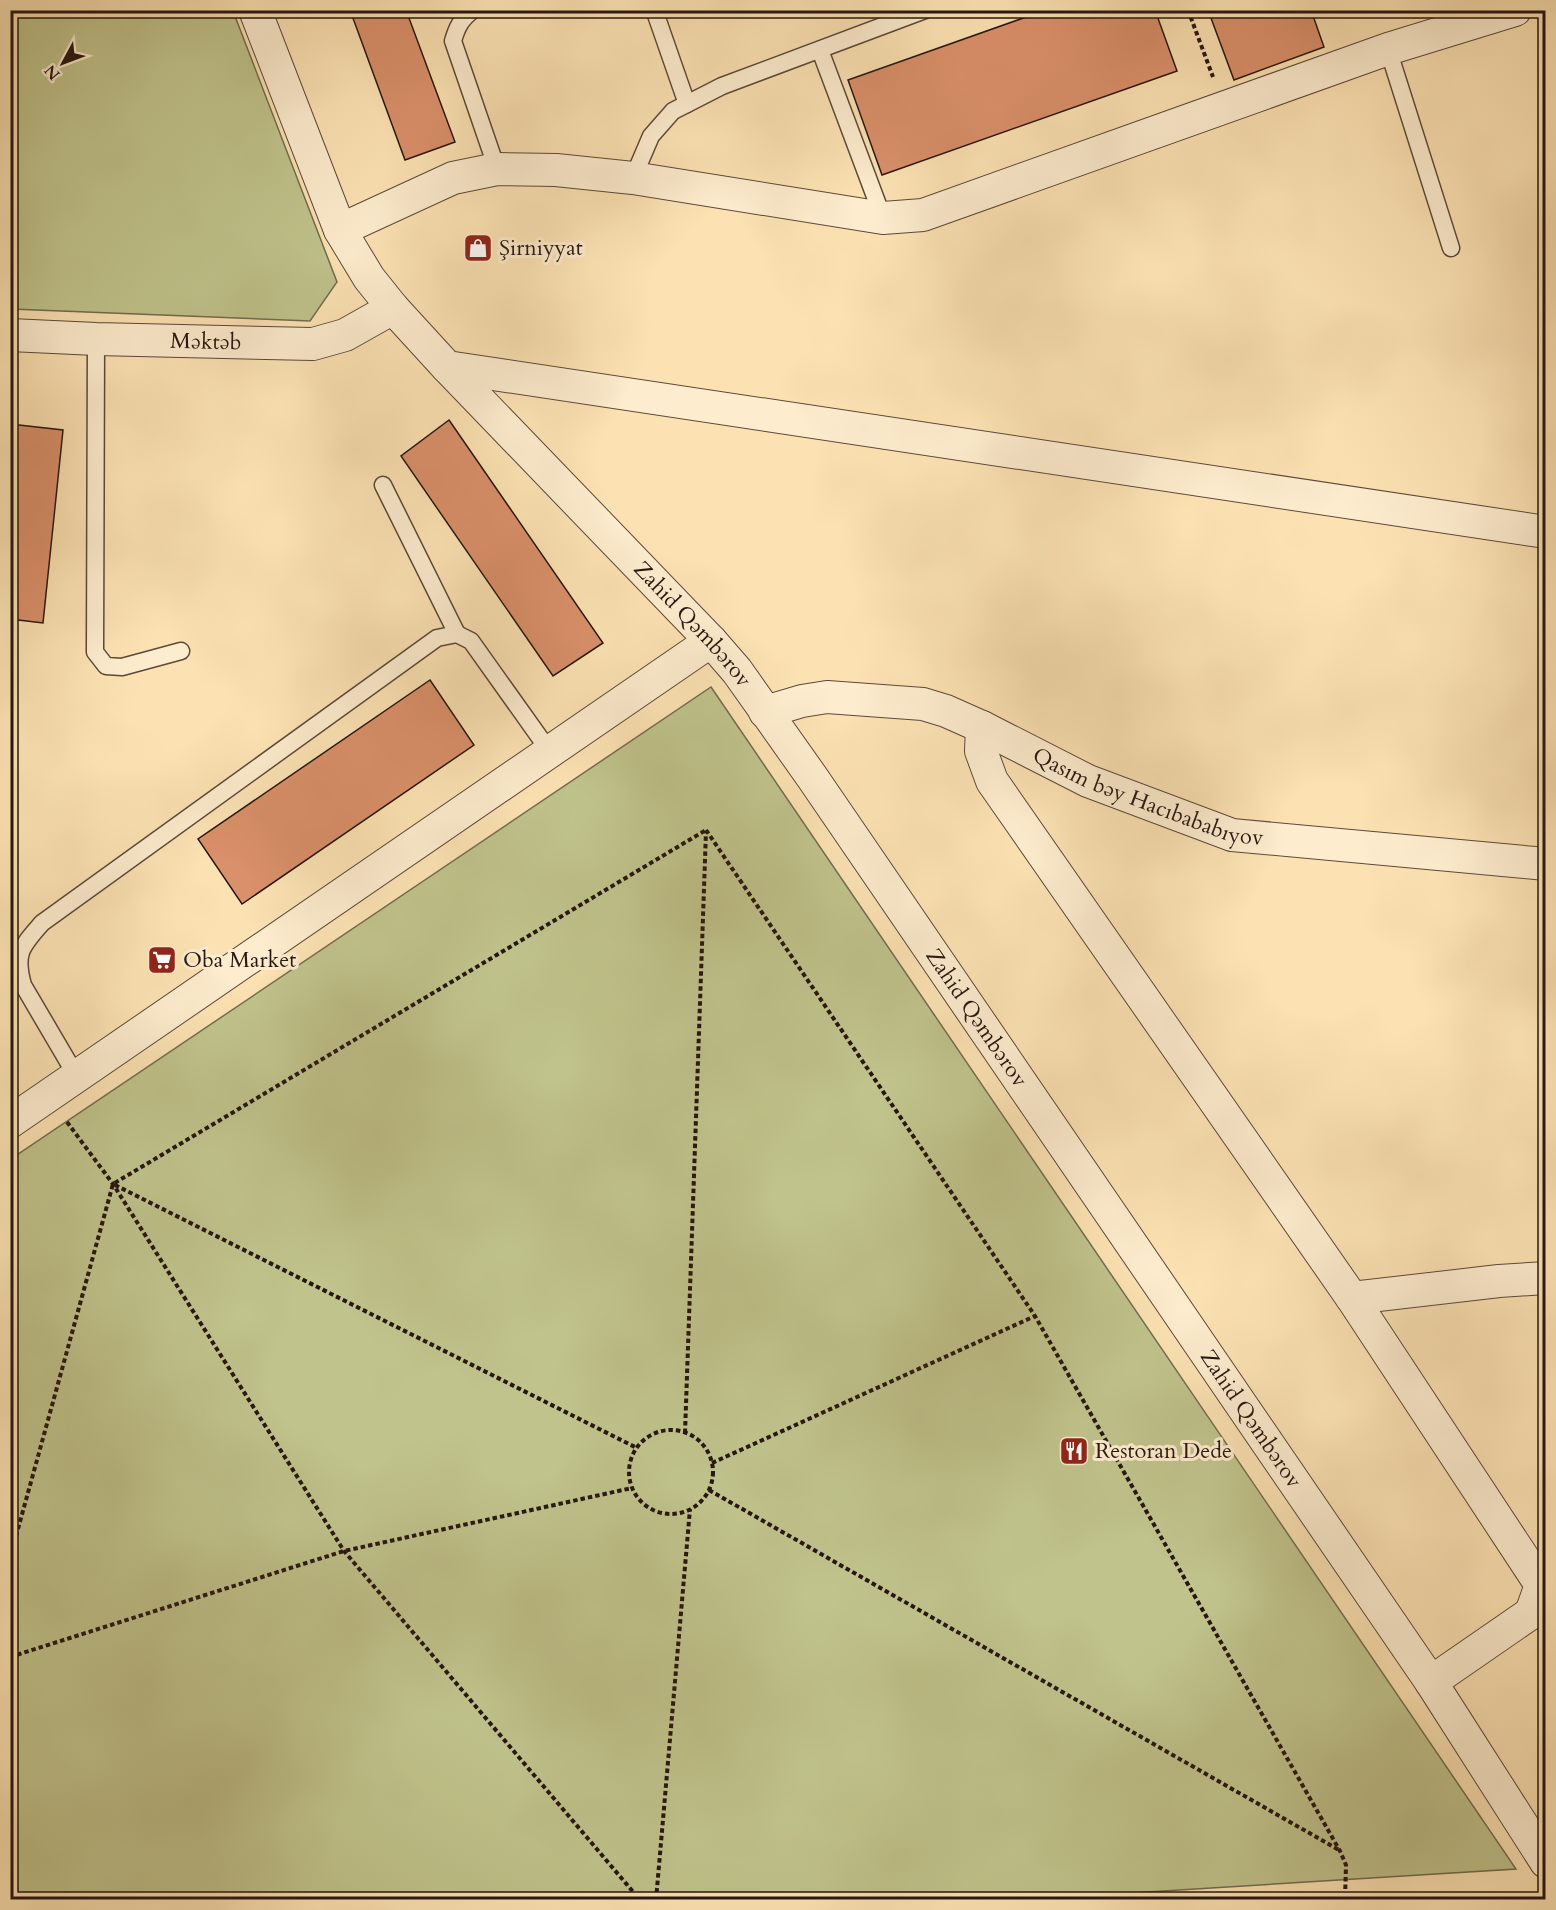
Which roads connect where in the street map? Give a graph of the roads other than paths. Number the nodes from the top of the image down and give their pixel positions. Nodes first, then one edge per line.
1 (255, 10) edge
2 (473, 10) edge
3 (925, 10) edge
4 (1515, 10) edge
5 (656, 15) dead end
6 (1388, 49) junction
7 (820, 50) junction
8 (687, 104) junction
9 (497, 169) junction
10 (633, 178) junction
11 (883, 218) junction
12 (339, 230) junction
13 (1451, 248) dead end
14 (393, 308) junction
15 (10, 335) edge
16 (96, 339) junction
17 (447, 367) junction
18 (383, 485) dead end
19 (1545, 532) edge
20 (457, 634) junction
21 (711, 641) junction
22 (181, 651) dead end
23 (765, 712) junction
24 (982, 727) junction
25 (550, 752) junction
26 (1545, 864) edge
27 (77, 1077) junction
28 (10, 1122) edge
29 (1545, 1278) edge
30 (1352, 1298) junction
31 (1431, 1682) junction
32 (1545, 1862) edge

1 - 12 street, Zahid Qəmbərov
2 - 9 lane
3 - 7 lane
4 - 6 street
5 - 8 lane
6 - 11 street
6 - 13 lane
7 - 8 lane
7 - 11 lane
8 - 10 lane
9 - 10 street
9 - 12 street
10 - 11 street
12 - 14 street, Zahid Qəmbərov
14 - 16 street, Məktəb
14 - 17 street, Zahid Qəmbərov
15 - 16 street, Məktəb
16 - 22 lane
17 - 19 street
17 - 21 street, Zahid Qəmbərov
18 - 20 lane
20 - 25 lane
20 - 27 lane
21 - 23 street, Zahid Qəmbərov
21 - 25 street
23 - 24 street, Qasım bəy Hacıbababıyov
23 - 31 street, Zahid Qəmbərov
24 - 26 street, Qasım bəy Hacıbababıyov
24 - 30 street
25 - 27 street
27 - 28 street
29 - 30 street
30 - 31 street
31 - 32 street, Zahid Qəmbərov

